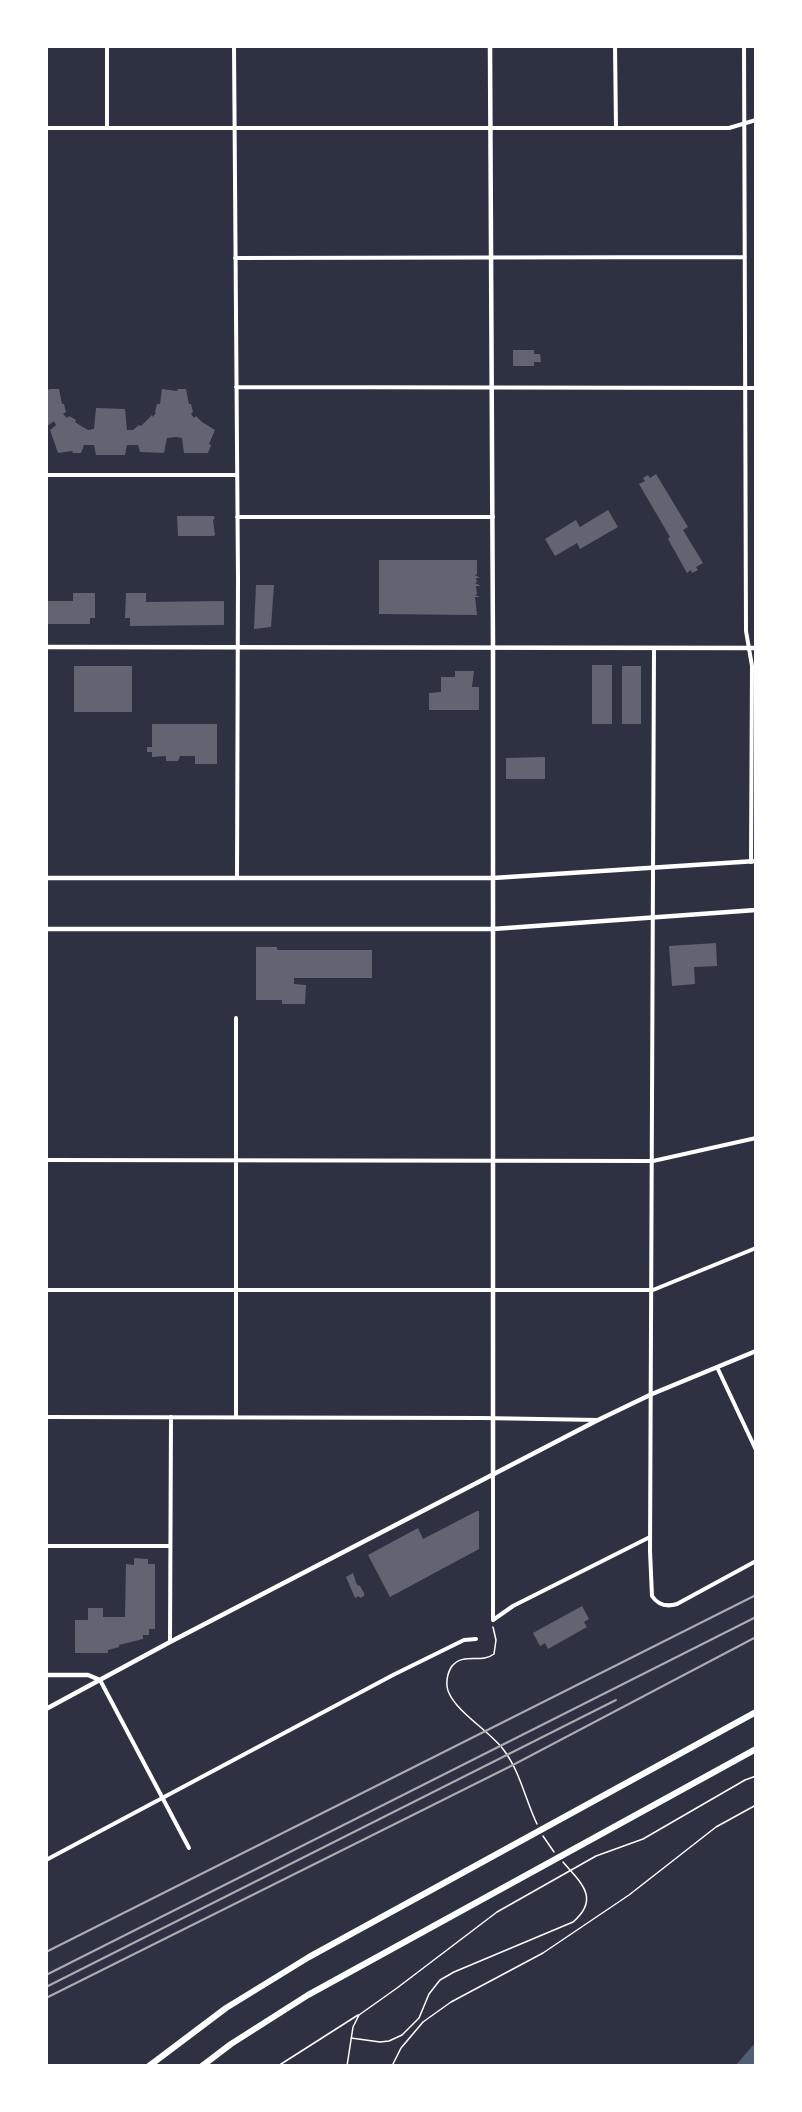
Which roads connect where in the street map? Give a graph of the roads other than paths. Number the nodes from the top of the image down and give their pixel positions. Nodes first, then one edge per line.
1 (107, 46) edge
2 (234, 46) edge
3 (490, 46) edge
4 (615, 46) edge
5 (744, 46) edge
6 (756, 120) edge
7 (745, 123) junction
8 (616, 127) junction
9 (46, 128) edge
10 (107, 128) junction
11 (235, 128) junction
12 (491, 128) junction
13 (745, 257) junction
14 (235, 258) junction
15 (491, 258) junction
16 (236, 387) junction
17 (492, 387) junction
18 (745, 388) junction
19 (756, 388) edge
20 (46, 475) edge
21 (237, 475) junction
22 (237, 517) junction
23 (493, 517) junction
24 (46, 647) edge
25 (238, 648) junction
26 (493, 648) junction
27 (654, 648) junction
28 (749, 648) junction
29 (756, 648) edge
30 (753, 861) edge
31 (653, 867) junction
32 (237, 877) junction
33 (46, 878) edge
34 (493, 878) junction
35 (756, 910) edge
36 (653, 918) junction
37 (493, 929) junction
38 (46, 930) edge
39 (236, 1018) dead end
40 (756, 1138) edge
41 (46, 1160) edge
42 (236, 1160) junction
43 (493, 1161) junction
44 (653, 1161) junction
45 (756, 1248) edge
46 (236, 1289) junction
47 (46, 1290) edge
48 (494, 1290) junction
49 (652, 1290) junction
50 (756, 1351) edge
51 (717, 1367) junction
52 (652, 1394) junction
53 (236, 1416) junction
54 (46, 1417) edge
55 (171, 1417) junction
56 (494, 1418) junction
57 (598, 1420) junction
58 (756, 1450) edge
59 (494, 1474) junction
60 (651, 1537) junction
61 (46, 1546) edge
62 (170, 1546) junction
63 (756, 1560) edge
64 (476, 1639) dead end
65 (170, 1642) junction
66 (46, 1675) edge
67 (100, 1680) junction
68 (46, 1709) edge
69 (756, 1712) edge
70 (756, 1749) edge
71 (162, 1797) junction
72 (189, 1848) dead end
73 (46, 1860) edge
74 (149, 2066) edge
75 (202, 2066) edge

1 - 10 street
2 - 11 street
3 - 12 street
4 - 8 street
5 - 7 street
6 - 7 street
7 - 8 street
7 - 13 street
8 - 12 street
9 - 10 street
10 - 11 street
11 - 12 street
11 - 14 street
12 - 15 street
13 - 15 street
13 - 18 street
14 - 15 street
14 - 16 street
15 - 17 street
16 - 17 street
16 - 21 street
17 - 18 street
17 - 23 street
18 - 19 street
18 - 28 street
20 - 21 street
21 - 22 street
22 - 23 street
22 - 25 street
23 - 26 street
24 - 25 street
25 - 26 street
25 - 32 street
26 - 27 street
26 - 34 street
27 - 28 street
27 - 31 street
28 - 29 street
28 - 30 street
30 - 31 street
31 - 34 street
31 - 36 street
32 - 33 street
32 - 34 street
34 - 37 street
35 - 36 street
36 - 37 street
36 - 44 street
37 - 38 street
37 - 43 street
39 - 42 street
40 - 44 street
41 - 42 street
42 - 43 street
42 - 46 street
43 - 44 street
43 - 48 street
44 - 49 street
45 - 49 street
46 - 47 street
46 - 48 street
46 - 53 street
48 - 49 street
48 - 56 street
49 - 52 street
50 - 51 street
51 - 52 street
51 - 58 street
52 - 57 street
52 - 60 street
53 - 55 street
53 - 56 street
54 - 55 street
55 - 62 street
56 - 57 street
56 - 59 street
57 - 59 street
59 - 60 street
59 - 65 street
60 - 63 street
61 - 62 street
62 - 65 street
64 - 71 street
65 - 67 street
66 - 67 street
67 - 68 street
67 - 71 street
69 - 74 highway
70 - 75 highway
71 - 72 street
71 - 73 street

